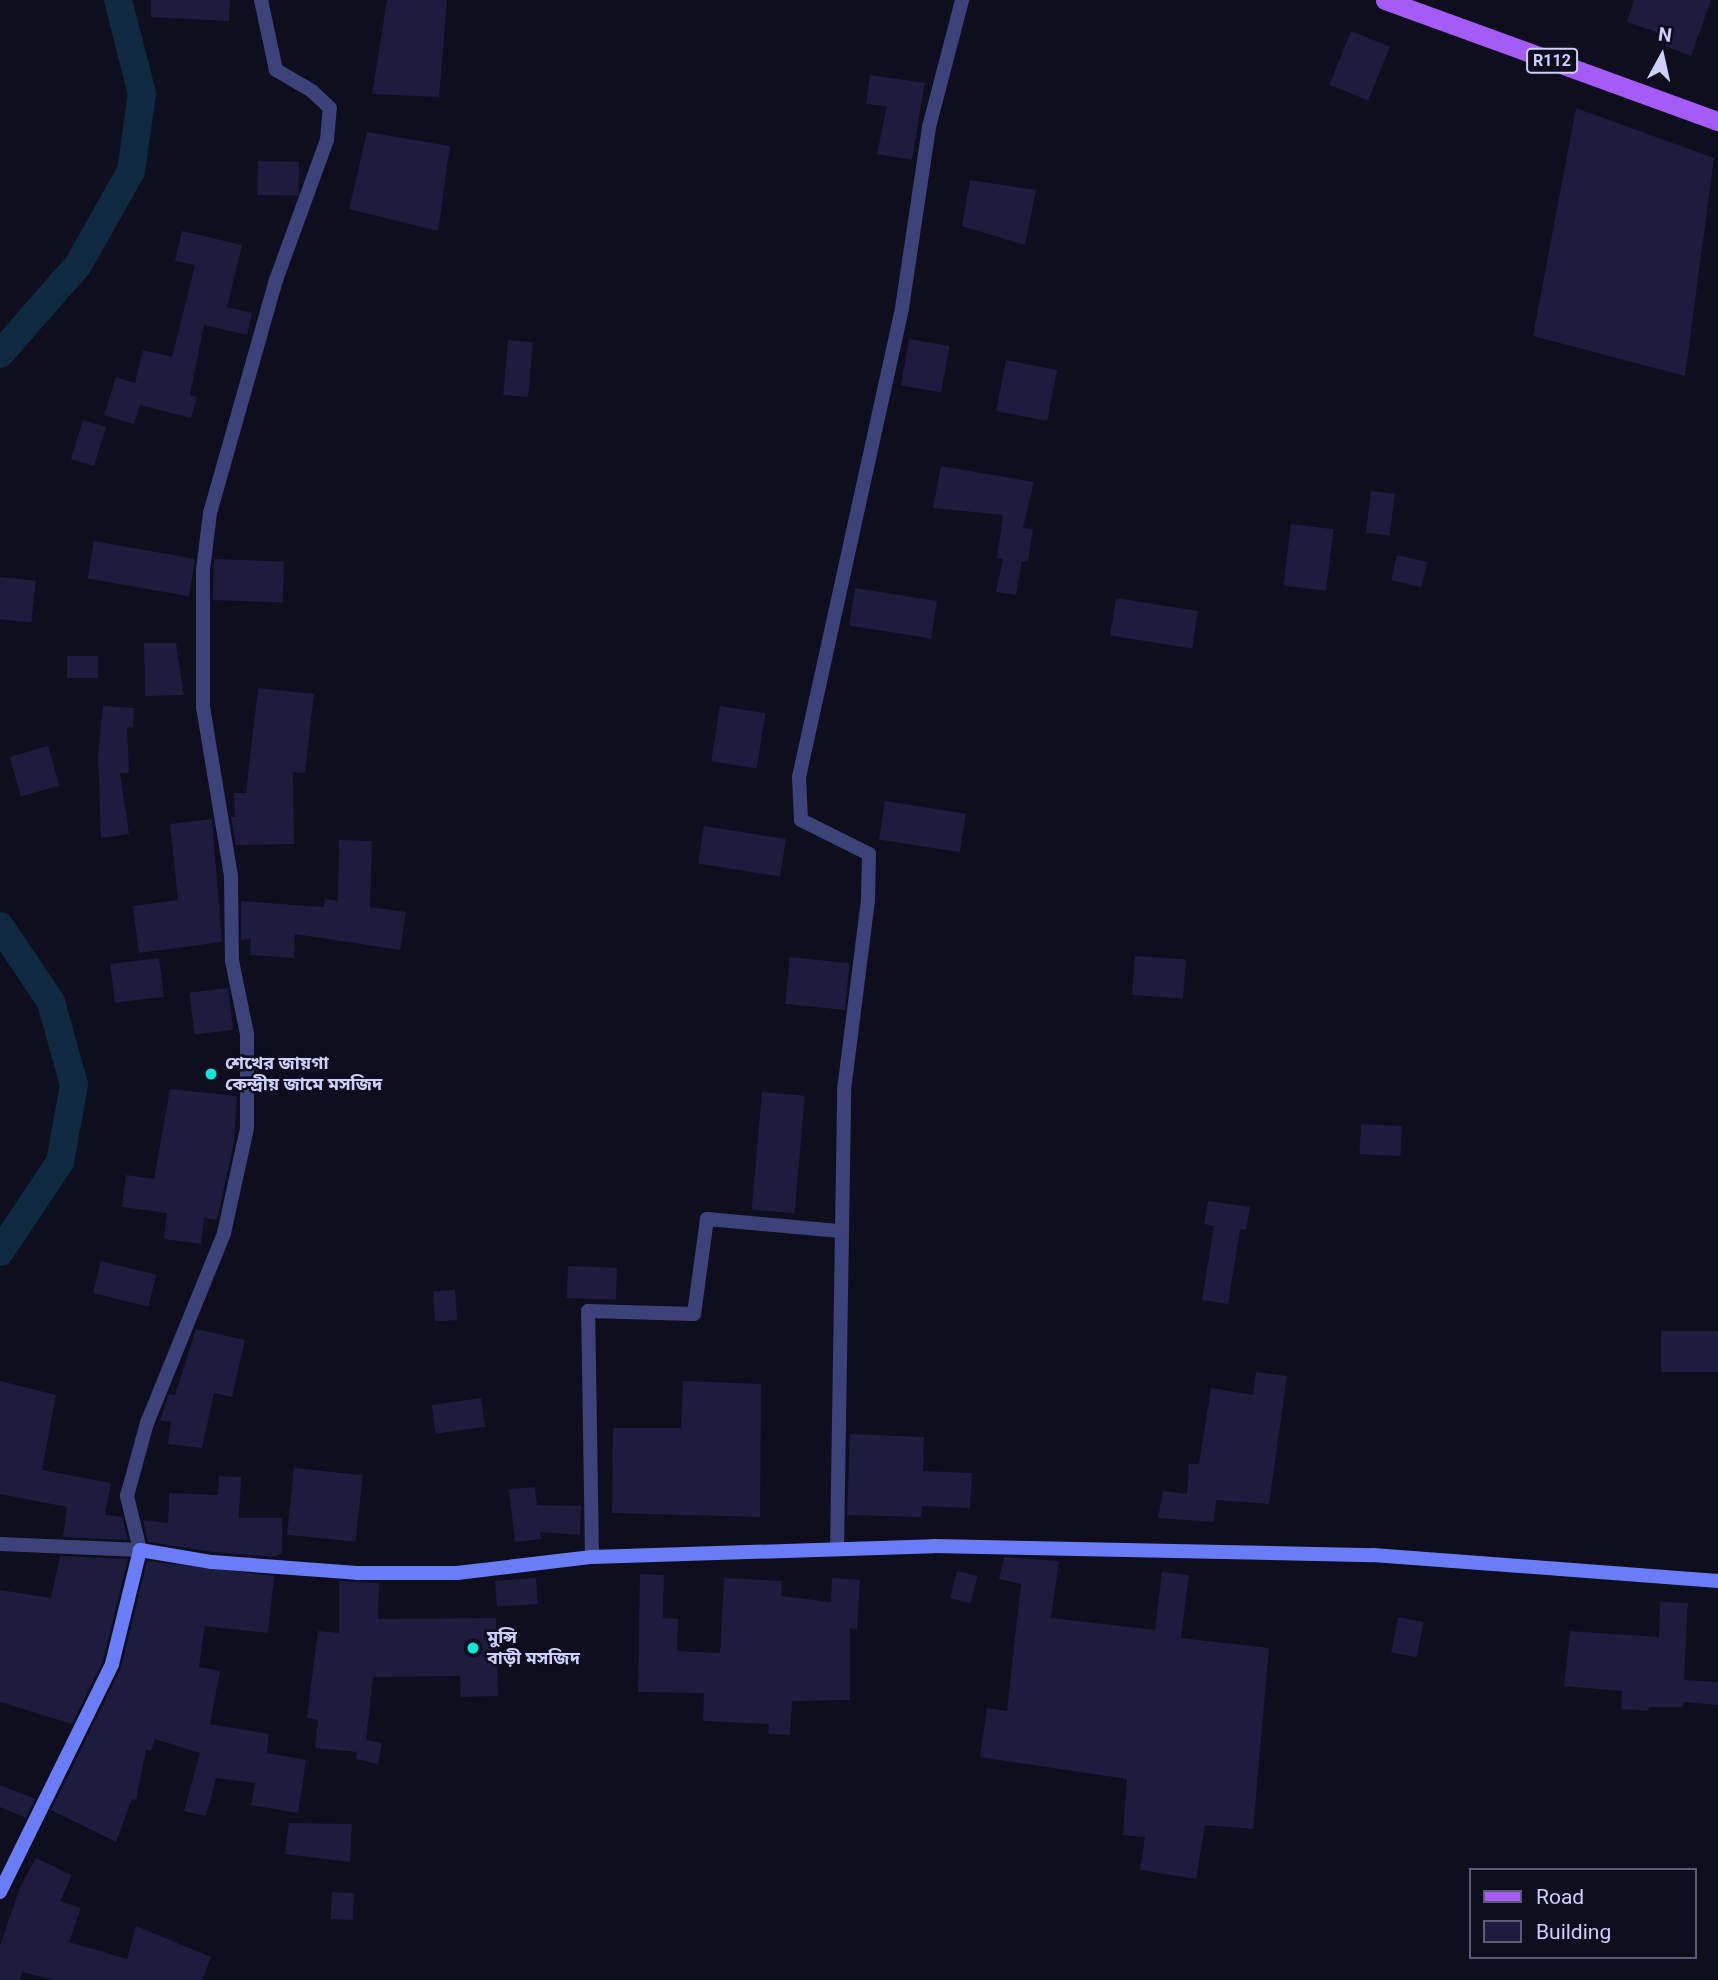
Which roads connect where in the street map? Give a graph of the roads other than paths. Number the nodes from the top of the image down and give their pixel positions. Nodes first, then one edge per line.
1 (261, 0) edge
2 (962, 0) edge
3 (1385, 0) edge
4 (1718, 121) edge
5 (840, 1231) junction
6 (0, 1545) edge
7 (838, 1549) junction
8 (140, 1550) junction
9 (592, 1557) junction
10 (1718, 1581) edge
11 (0, 1892) edge

1 - 8 street
2 - 5 street
3 - 4 main road, R112
5 - 7 street
5 - 9 street
6 - 8 street
7 - 9 main road
7 - 10 main road
8 - 9 main road
8 - 11 main road

